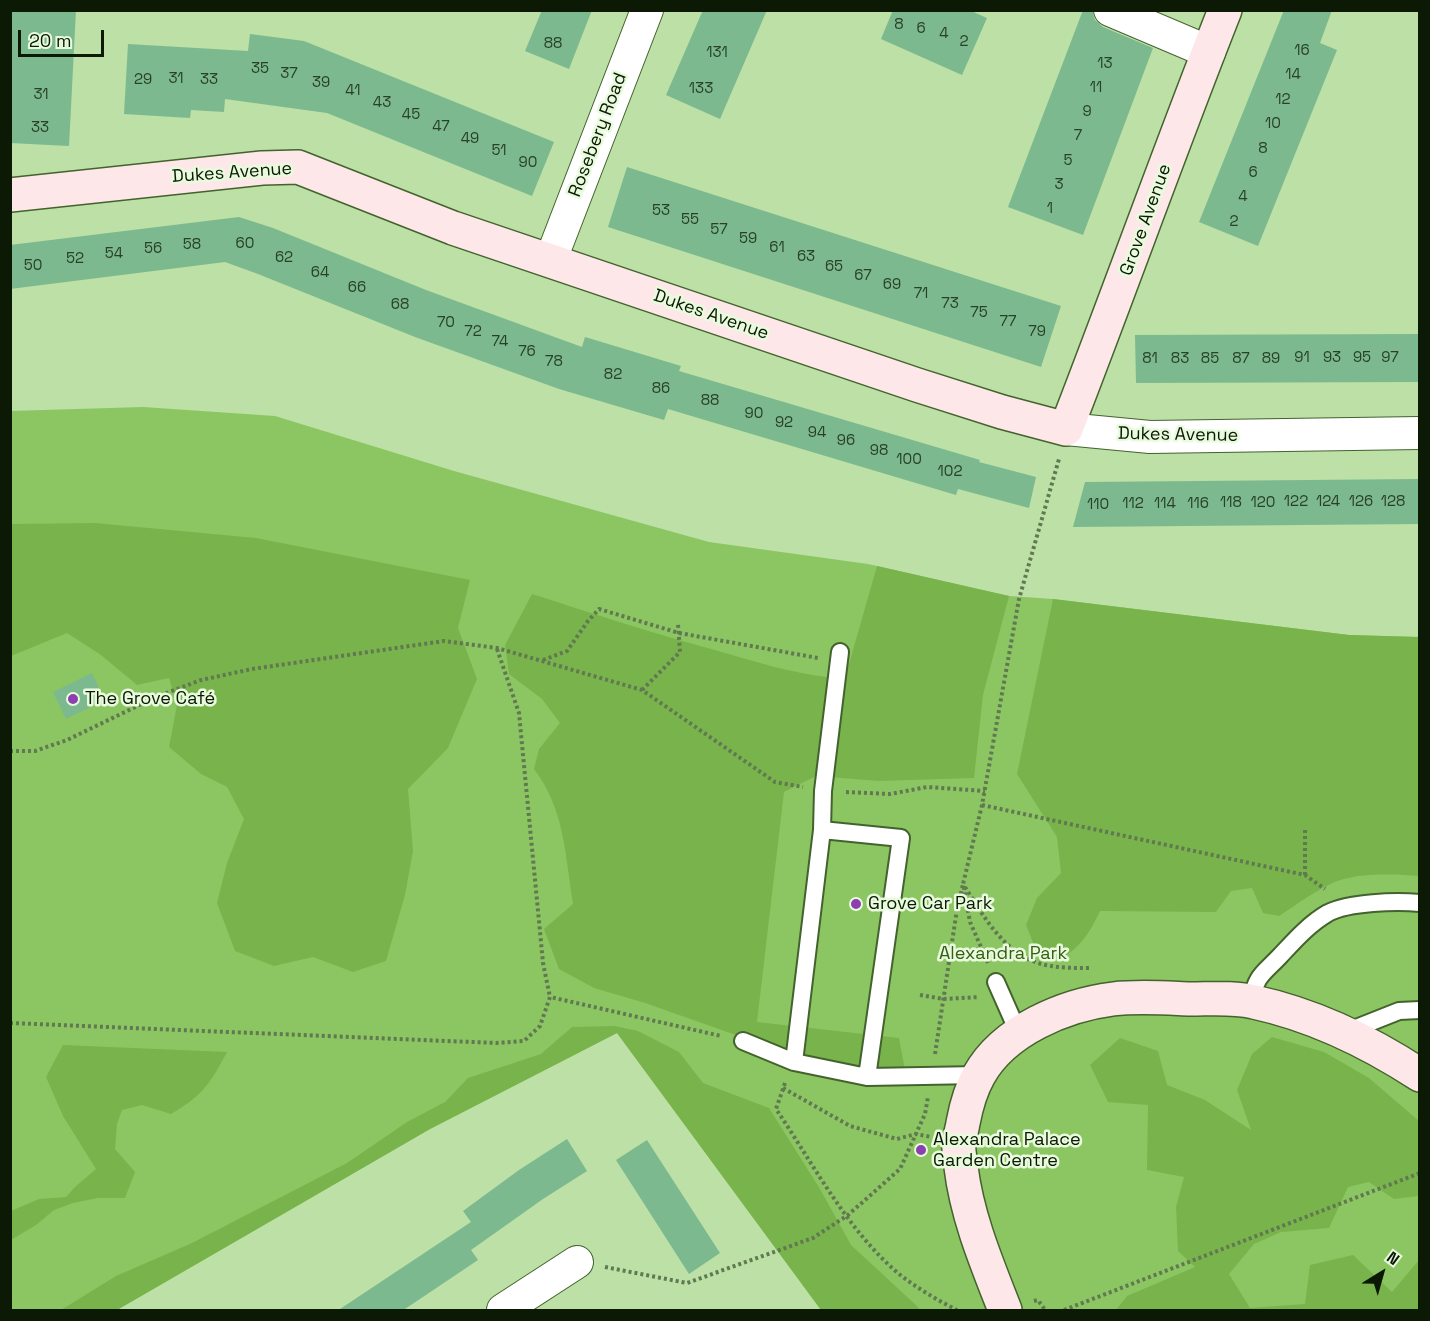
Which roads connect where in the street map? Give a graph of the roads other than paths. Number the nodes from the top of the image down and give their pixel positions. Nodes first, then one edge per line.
1 (647, 10) edge
2 (1110, 10) edge
3 (1225, 10) edge
4 (1209, 52) junction
5 (10, 195) edge
6 (551, 259) junction
7 (1066, 429) junction
8 (1419, 433) edge
9 (839, 657) road end
10 (822, 830) junction
11 (1419, 903) edge
12 (996, 982) road end
13 (1251, 1001) junction
14 (1419, 1010) edge
15 (1346, 1032) junction
16 (1019, 1034) junction
17 (743, 1041) road end
18 (794, 1062) junction
19 (979, 1075) junction
20 (1419, 1075) edge
21 (867, 1077) junction
22 (577, 1262) road end
23 (503, 1311) edge
24 (1005, 1311) edge

1 - 6 street, Rosebery Road
2 - 4 street
3 - 4 street, Grove Avenue
4 - 7 street, Grove Avenue
5 - 6 street, Dukes Avenue
6 - 7 street, Dukes Avenue
7 - 8 street, Dukes Avenue
9 - 10 lane
10 - 18 lane
10 - 21 lane
11 - 13 lane
12 - 16 lane
13 - 15 street
13 - 16 street
14 - 15 lane
15 - 20 street
16 - 19 street
17 - 18 lane
18 - 21 lane
19 - 21 lane
19 - 24 street
22 - 23 street

